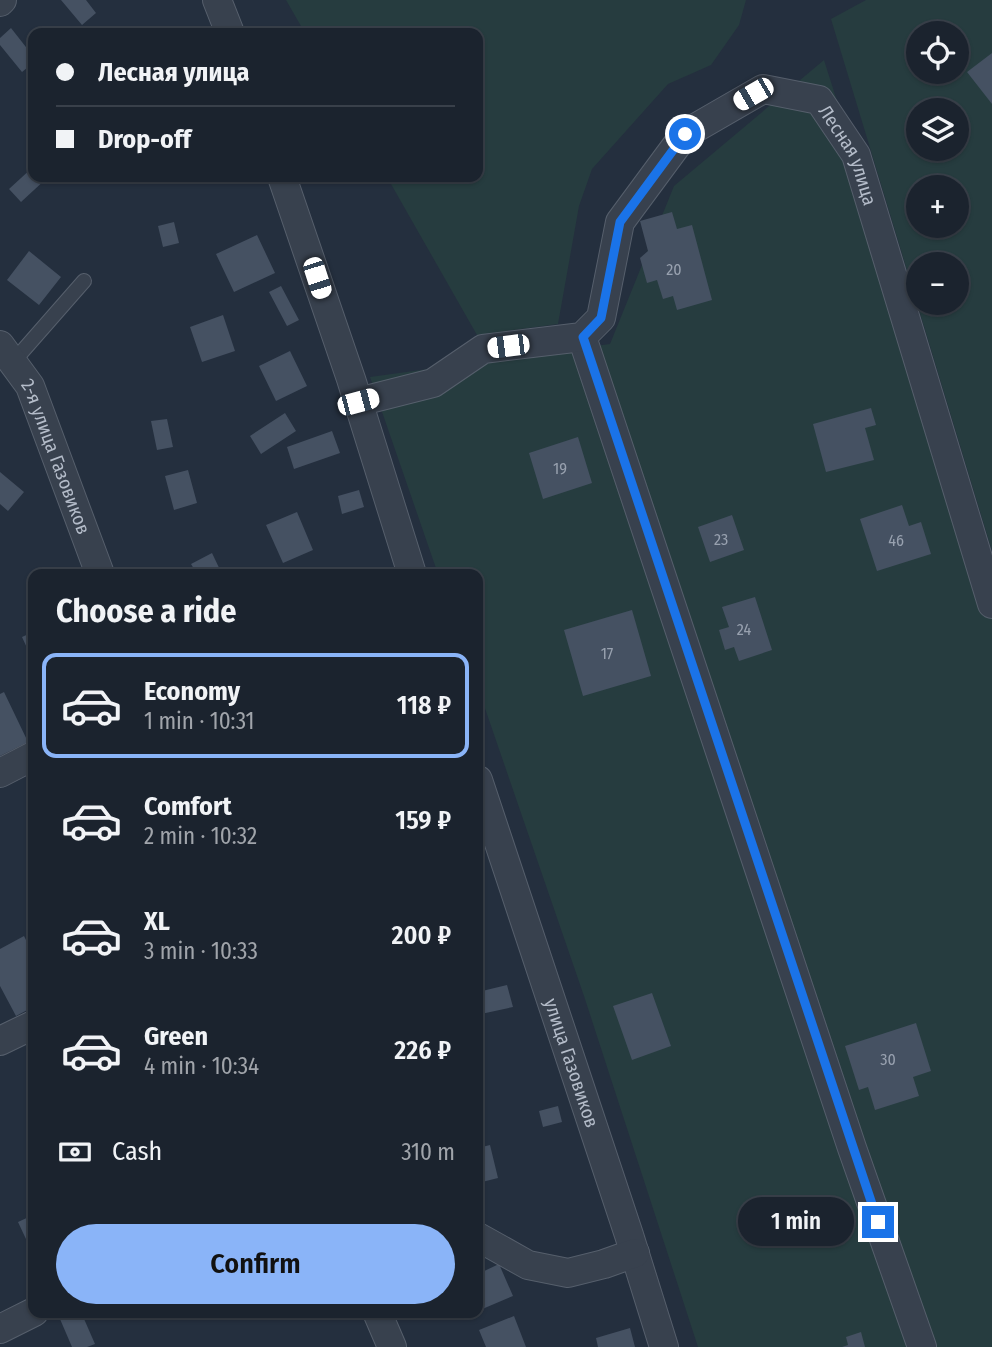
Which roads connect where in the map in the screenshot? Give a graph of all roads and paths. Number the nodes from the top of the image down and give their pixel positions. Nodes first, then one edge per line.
1 (217, 0) edge
2 (228, 28) edge
3 (284, 182) edge
4 (84, 281) dead end
5 (583, 337) junction
6 (4, 361) edge
7 (358, 402) junction
8 (98, 569) edge
9 (410, 569) edge
10 (992, 604) edge
11 (28, 759) edge
12 (0, 773) edge
13 (483, 795) edge
14 (28, 1027) edge
15 (0, 1041) edge
16 (483, 1240) edge
17 (635, 1253) junction
18 (28, 1315) edge
19 (379, 1318) edge
20 (0, 1329) edge
21 (391, 1347) edge
22 (664, 1347) edge
23 (922, 1347) edge

1 - 2 street
3 - 7 street
4 - 6 lane
5 - 7 street
5 - 10 street, Лесная улица
5 - 23 street
6 - 8 street, 2-я улица Газовиков
7 - 9 street
11 - 12 street
13 - 17 street, улица Газовиков
14 - 15 street
16 - 17 street
17 - 22 street, улица Газовиков
18 - 20 street
19 - 21 street

